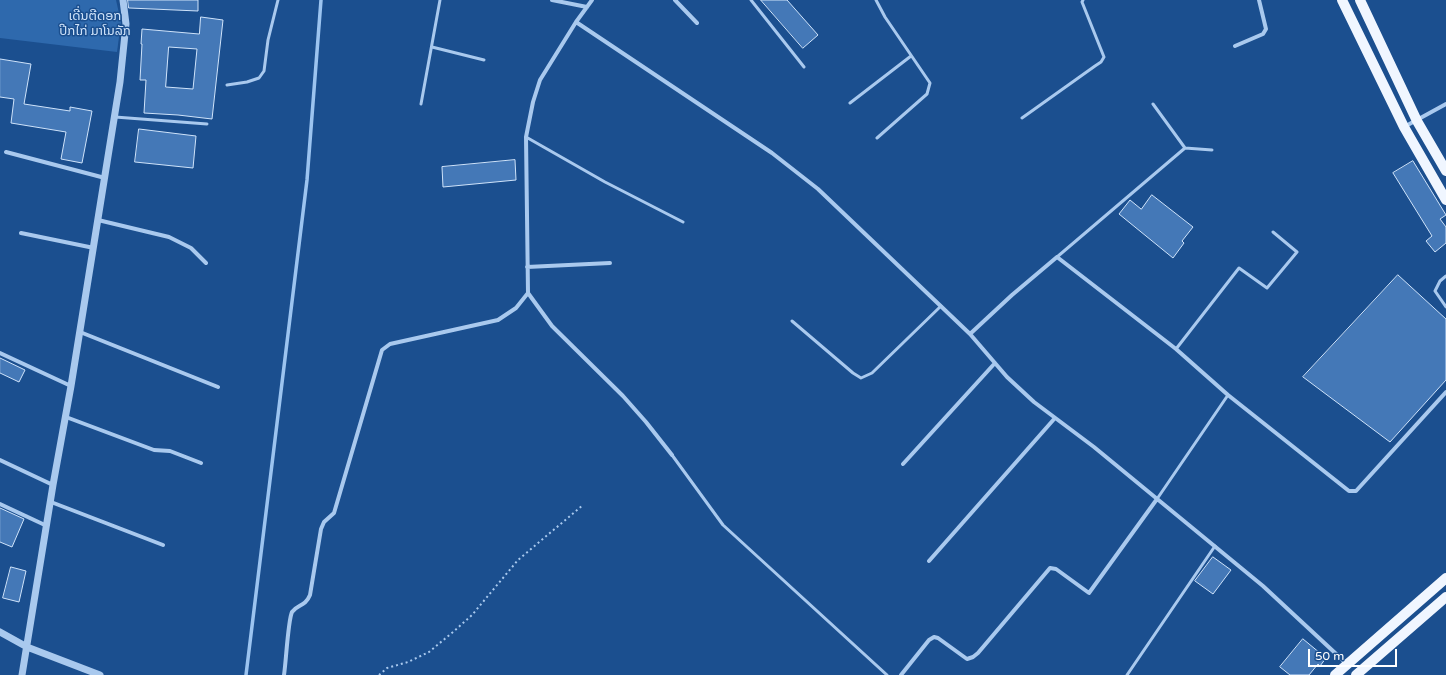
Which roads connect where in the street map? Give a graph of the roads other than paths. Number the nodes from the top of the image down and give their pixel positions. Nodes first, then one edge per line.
1 (123, 0) edge
2 (278, 0) edge
3 (440, 0) edge
4 (552, 0) edge
5 (592, 0) edge
6 (675, 0) edge
7 (751, 0) edge
8 (876, 0) edge
9 (1083, 0) edge
10 (1259, 0) edge
11 (1342, 0) edge
12 (1362, 1) edge
13 (587, 7) junction
14 (576, 22) junction
15 (697, 22) dead end
16 (1235, 46) dead end
17 (432, 47) junction
18 (911, 56) junction
19 (484, 60) dead end
20 (804, 67) dead end
21 (227, 85) dead end
22 (850, 103) dead end
23 (421, 104) dead end
24 (1153, 104) dead end
25 (1446, 104) edge
26 (114, 117) junction
27 (1022, 118) dead end
28 (1417, 120) junction
29 (207, 124) dead end
30 (1404, 127) junction
31 (526, 137) junction
32 (877, 138) dead end
33 (1185, 148) junction
34 (1212, 150) dead end
35 (6, 152) dead end
36 (1446, 171) edge
37 (105, 178) junction
38 (1446, 200) edge
39 (98, 220) junction
40 (683, 222) dead end
41 (1273, 232) dead end
42 (21, 233) dead end
43 (94, 248) junction
44 (1057, 257) junction
45 (206, 263) dead end
46 (610, 263) dead end
47 (527, 267) junction
48 (1446, 276) edge
49 (528, 293) junction
50 (941, 306) junction
51 (1446, 307) edge
52 (792, 321) dead end
53 (80, 332) junction
54 (970, 334) junction
55 (1176, 349) junction
56 (0, 353) edge
57 (995, 363) junction
58 (71, 386) junction
59 (218, 387) dead end
60 (1446, 392) edge
61 (1228, 395) junction
62 (66, 417) junction
63 (1055, 418) junction
64 (672, 454) joint
65 (0, 460) edge
66 (201, 462) dead end
67 (903, 464) dead end
68 (53, 485) junction
69 (1158, 499) junction
70 (51, 502) junction
71 (0, 504) edge
72 (47, 526) junction
73 (163, 545) dead end
74 (1215, 546) junction
75 (929, 561) dead end
76 (1446, 578) edge
77 (1446, 597) edge
78 (0, 632) edge
79 (27, 647) junction
80 (1347, 664) junction
81 (22, 675) edge
82 (100, 675) edge
83 (284, 675) edge
84 (887, 675) edge
85 (901, 675) edge
86 (1127, 675) edge
87 (1335, 675) edge
88 (1356, 675) edge

1 - 26 street
2 - 21 lane
3 - 17 lane
4 - 13 street
5 - 13 street
6 - 15 street
7 - 20 lane
8 - 18 lane
9 - 27 lane
10 - 16 street
11 - 30 main road
12 - 28 main road
13 - 14 street
14 - 31 street
14 - 50 street
17 - 19 lane
17 - 23 lane
18 - 22 lane
18 - 32 lane
24 - 33 lane
25 - 28 street
26 - 29 lane
26 - 37 street
28 - 30 street
28 - 36 main road
30 - 38 main road
31 - 40 lane
31 - 47 street
33 - 34 lane
33 - 44 lane
35 - 37 street
37 - 39 street
39 - 43 street
39 - 45 street
41 - 55 lane
42 - 43 street
43 - 53 street
44 - 54 street
44 - 55 street
46 - 47 street
47 - 49 street
48 - 51 lane
49 - 64 street
49 - 83 street
50 - 52 lane
50 - 54 street
53 - 58 street
53 - 59 street
54 - 57 street
55 - 61 street
56 - 58 street
57 - 63 street
57 - 67 street
58 - 62 street
60 - 61 street
61 - 69 lane
62 - 66 street
62 - 68 street
63 - 69 street
63 - 75 street
64 - 84 lane
65 - 68 street
68 - 70 street
69 - 74 street
69 - 85 street
70 - 72 street
70 - 73 street
71 - 72 street
72 - 79 street
74 - 80 street
74 - 86 lane
76 - 80 main road
77 - 88 main road
78 - 79 street
79 - 81 street
79 - 82 street
80 - 87 main road

